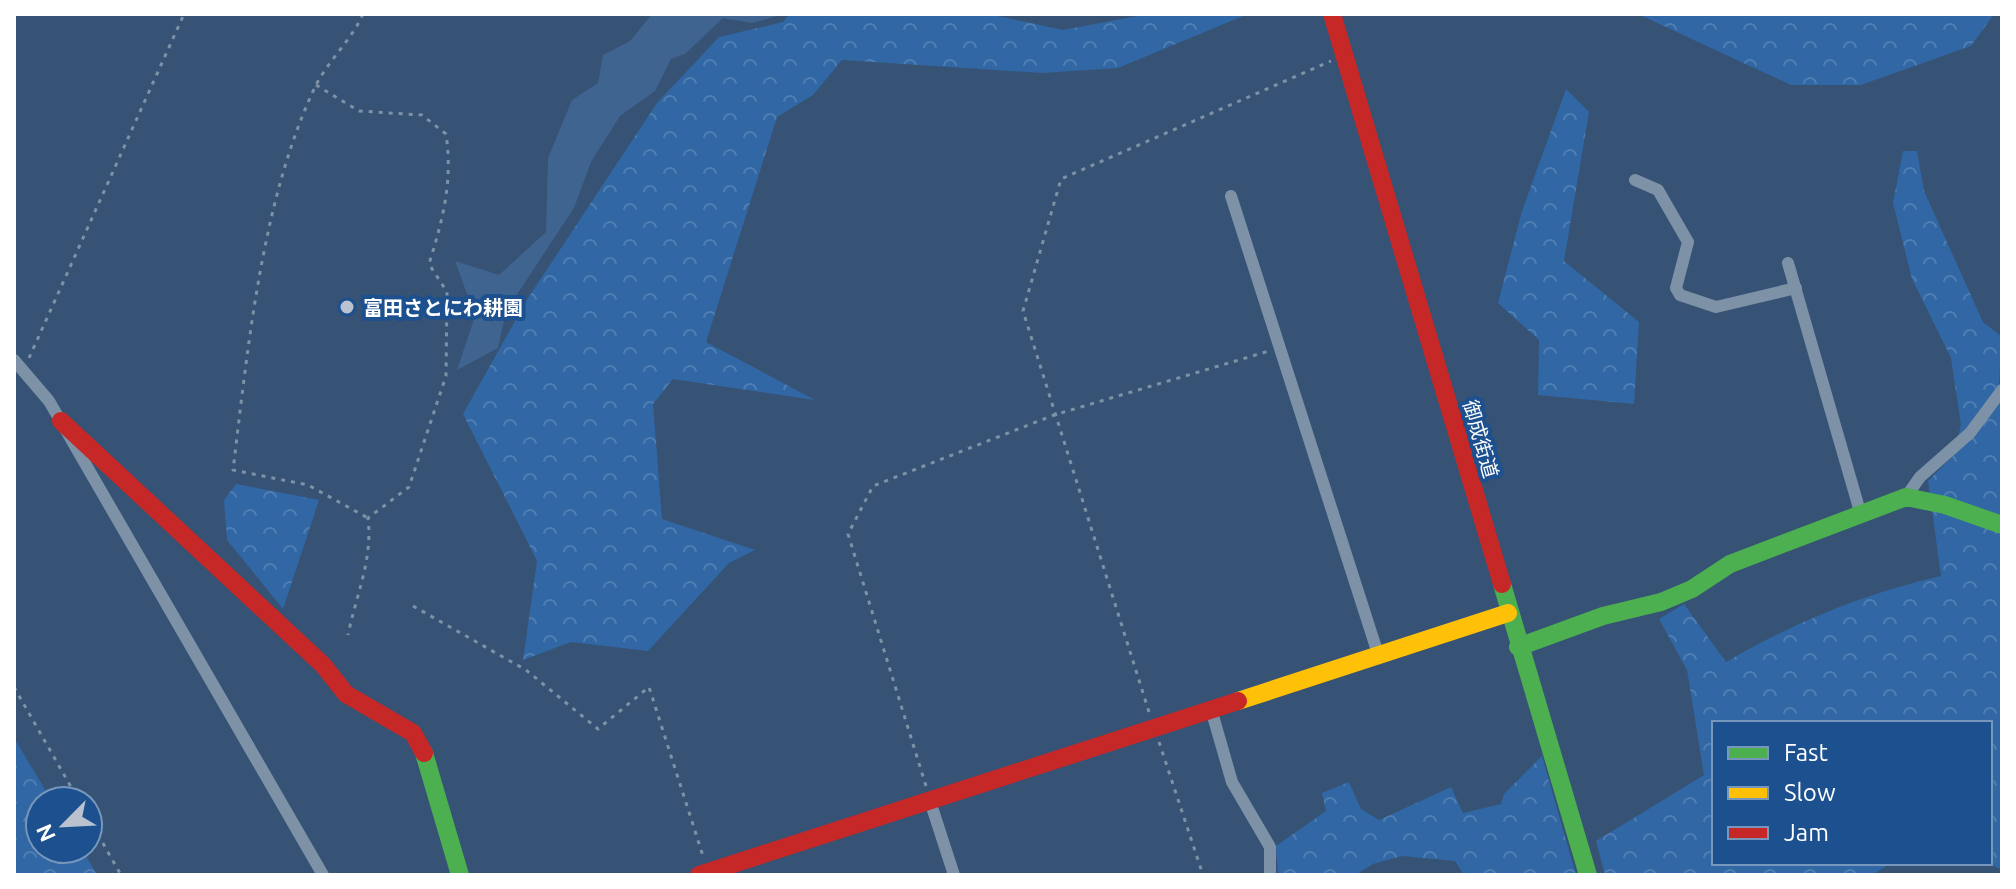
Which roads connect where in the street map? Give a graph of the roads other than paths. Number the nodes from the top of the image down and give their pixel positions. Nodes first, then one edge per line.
1 (1332, 14) edge
2 (1635, 180) dead end
3 (1231, 196) dead end
4 (1788, 263) dead end
5 (1796, 288) junction
6 (14, 360) edge
7 (2002, 390) edge
8 (61, 421) junction
9 (1906, 497) junction
10 (1861, 515) junction
11 (2002, 525) edge
12 (1508, 613) junction
13 (1518, 647) junction
14 (1379, 657) junction
15 (1211, 709) junction
16 (930, 801) junction
17 (704, 874) edge
18 (323, 875) edge
19 (460, 875) edge
20 (954, 875) edge
21 (1270, 875) edge
22 (1588, 875) edge

1 - 12 street, 御成街道
2 - 5 street
3 - 14 street
4 - 5 street
5 - 10 street
6 - 8 street
7 - 9 street
8 - 18 street
8 - 19 street
9 - 10 street
9 - 11 street
10 - 13 street
12 - 13 street, 御成街道
12 - 14 street
13 - 22 street, 御成街道
14 - 15 street
15 - 16 street
15 - 21 street
16 - 17 street
16 - 20 street

